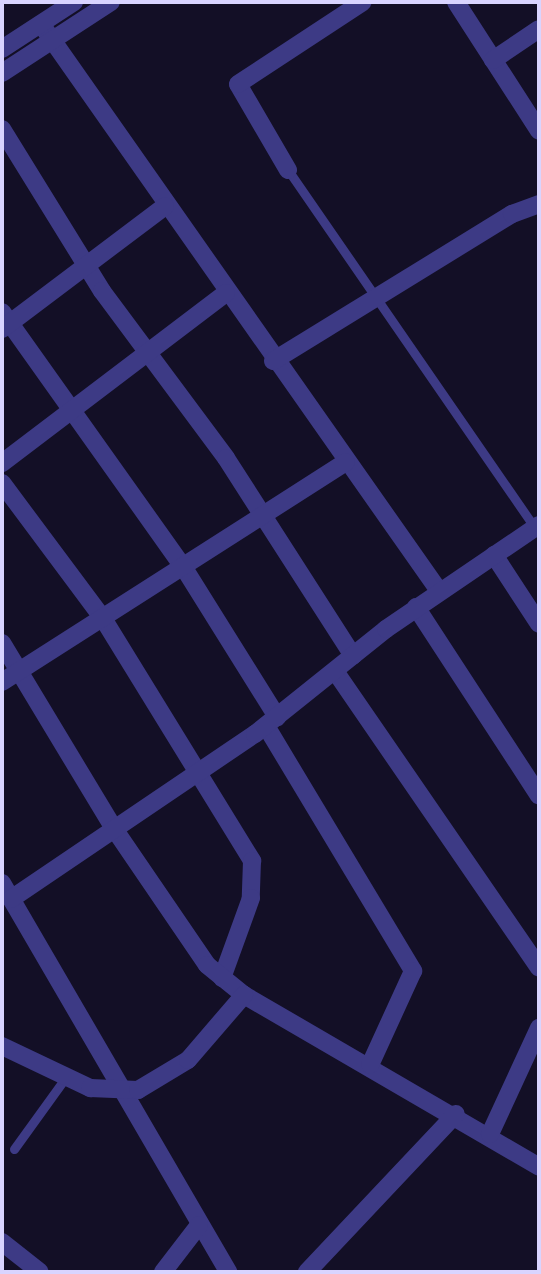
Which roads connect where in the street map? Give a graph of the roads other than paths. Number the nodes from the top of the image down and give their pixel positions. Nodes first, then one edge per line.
1 (74, 2) edge
2 (111, 2) edge
3 (363, 2) edge
4 (456, 2) edge
5 (41, 24) junction
6 (539, 29) edge
7 (52, 40) junction
8 (2, 49) edge
9 (493, 60) junction
10 (2, 72) edge
11 (2, 129) edge
12 (539, 131) edge
13 (288, 170) joint
14 (539, 204) edge
15 (165, 206) junction
16 (86, 266) junction
17 (226, 293) junction
18 (377, 296) junction
19 (4, 322) edge
20 (146, 354) junction
21 (273, 361) junction
22 (72, 410) junction
23 (346, 462) junction
24 (2, 463) edge
25 (2, 483) edge
26 (264, 515) junction
27 (537, 526) edge
28 (494, 555) junction
29 (184, 568) junction
30 (439, 592) junction
31 (416, 607) junction
32 (104, 620) junction
33 (539, 624) edge
34 (2, 643) edge
35 (353, 656) junction
36 (335, 671) junction
37 (21, 672) junction
38 (2, 682) edge
39 (272, 722) junction
40 (196, 774) junction
41 (539, 796) edge
42 (115, 830) junction
43 (6, 891) edge
44 (539, 968) edge
45 (222, 978) junction
46 (244, 995) junction
47 (539, 1028) edge
48 (2, 1046) edge
49 (370, 1065) junction
50 (66, 1077) junction
51 (120, 1093) junction
52 (456, 1114) junction
53 (490, 1134) junction
54 (14, 1149) dead end
55 (539, 1167) edge
56 (198, 1225) junction
57 (2, 1242) edge
58 (40, 1272) edge
59 (163, 1272) edge
60 (228, 1272) edge
61 (307, 1272) edge

1 - 5 street
2 - 7 street
3 - 13 street
4 - 9 street
5 - 7 street
5 - 8 street
6 - 9 street
7 - 10 street
7 - 15 street
9 - 12 street
11 - 16 street
13 - 18 lane
14 - 18 street
15 - 16 street
15 - 17 street
16 - 19 street
16 - 20 street
17 - 20 street
17 - 21 street
18 - 21 street
18 - 27 lane
19 - 22 street
20 - 22 street
20 - 26 street
21 - 23 street
22 - 24 street
22 - 29 street
23 - 26 street
23 - 30 street
25 - 32 street
26 - 29 street
26 - 35 street
27 - 28 street
28 - 30 street
28 - 33 street
29 - 32 street
29 - 39 street
30 - 31 street
31 - 35 street
31 - 41 street
32 - 37 street
32 - 40 street
34 - 37 street
35 - 36 street
36 - 39 street
36 - 44 street
37 - 38 street
37 - 42 street
39 - 40 street
39 - 49 street
40 - 42 street
40 - 45 street
42 - 43 street
42 - 45 street
43 - 51 street
45 - 46 street
46 - 49 street
46 - 51 street
47 - 53 street
48 - 50 street
49 - 52 street
50 - 51 street
50 - 54 lane
51 - 56 street
52 - 53 street
52 - 61 street
53 - 55 street
56 - 59 street
56 - 60 street
57 - 58 street

